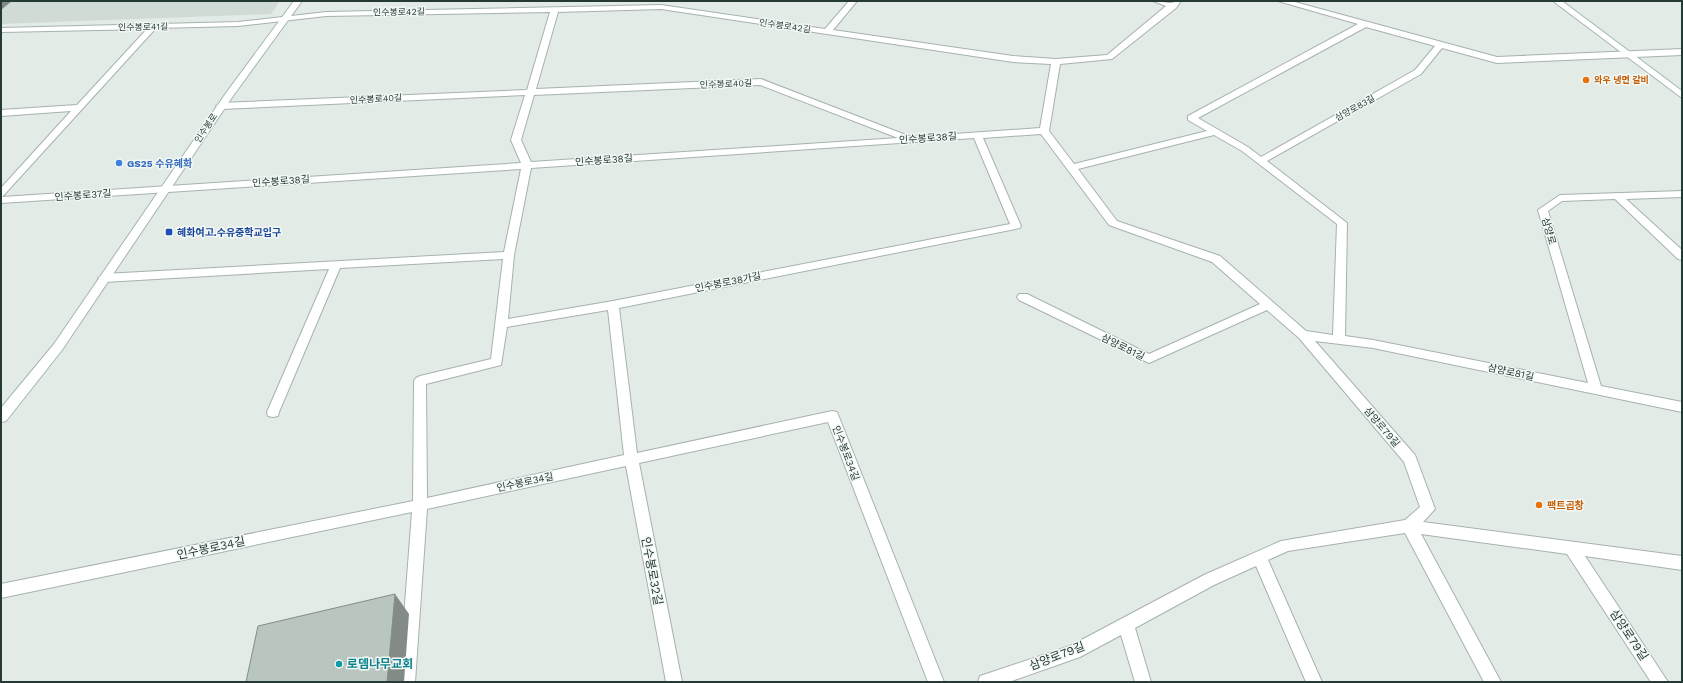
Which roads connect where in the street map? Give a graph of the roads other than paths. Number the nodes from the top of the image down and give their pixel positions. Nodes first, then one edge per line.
1 (298, 1) edge
2 (502, 1) edge
3 (853, 1) edge
4 (1156, 1) edge
5 (1282, 1) edge
6 (1319, 1) edge
7 (1558, 1) edge
8 (1175, 3) edge
9 (640, 4) edge
10 (555, 9) junction
11 (1312, 9) junction
12 (513, 10) junction
13 (284, 20) junction
14 (1365, 24) junction
15 (154, 26) junction
16 (1, 30) edge
17 (827, 32) junction
18 (1441, 44) junction
19 (1682, 52) edge
20 (1628, 54) junction
21 (1056, 62) junction
22 (530, 92) junction
23 (1682, 95) edge
24 (221, 106) junction
25 (79, 108) junction
26 (1, 113) edge
27 (1044, 131) junction
28 (1216, 132) junction
29 (976, 135) junction
30 (912, 139) junction
31 (1261, 161) junction
32 (527, 165) junction
33 (1072, 168) junction
34 (164, 189) junction
35 (1, 194) edge
36 (1682, 194) edge
37 (1617, 196) junction
38 (1, 200) edge
39 (509, 255) junction
40 (1682, 256) edge
41 (336, 265) junction
42 (104, 278) junction
43 (1023, 296) dead end
44 (613, 304) junction
45 (1268, 304) junction
46 (501, 324) junction
47 (1303, 335) junction
48 (1339, 339) junction
49 (1596, 389) junction
50 (1682, 407) edge
51 (272, 412) dead end
52 (1, 417) edge
53 (631, 459) junction
54 (420, 504) junction
55 (1409, 526) junction
56 (1571, 548) junction
57 (1260, 558) junction
58 (1682, 562) edge
59 (1, 591) edge
60 (1126, 624) junction
61 (406, 682) edge
62 (674, 682) edge
63 (936, 682) edge
64 (986, 682) edge
65 (1143, 682) edge
66 (1314, 682) edge
67 (1493, 682) edge
68 (1660, 682) edge

1 - 13 street, 인수봉로
2 - 12 street
3 - 17 street
4 - 8 street
5 - 11 street
6 - 11 street
7 - 20 street
8 - 21 street
9 - 10 street, 인수봉로42길
9 - 17 street, 인수봉로42길
10 - 12 street, 인수봉로42길
10 - 22 street
11 - 14 street
12 - 13 street, 인수봉로42길
13 - 15 street, 인수봉로41길
13 - 24 street, 인수봉로
14 - 18 street
14 - 28 street
15 - 16 street, 인수봉로41길
15 - 25 street
17 - 21 street, 인수봉로42길
18 - 20 street
18 - 31 street, 삼양로83길
19 - 20 street
20 - 23 street
21 - 27 street
22 - 24 street, 인수봉로40길
22 - 30 street, 인수봉로40길
22 - 32 street
24 - 34 street, 인수봉로
25 - 26 street
25 - 35 street
27 - 29 street, 인수봉로38길
27 - 33 street
28 - 31 street
28 - 33 street
29 - 30 street, 인수봉로38길
29 - 44 street, 인수봉로38가길
30 - 32 street, 인수봉로38길
31 - 48 street
32 - 34 street, 인수봉로38길
32 - 39 street
33 - 45 street
34 - 38 street, 인수봉로37길
34 - 42 street, 인수봉로
36 - 37 street, 삼양로
37 - 40 street
37 - 49 street, 삼양로
39 - 41 street
39 - 46 street
41 - 42 street
41 - 51 street
42 - 52 street, 인수봉로
43 - 45 street, 삼양로81길
44 - 46 street, 인수봉로38가길
44 - 53 street
45 - 47 street
46 - 54 street
47 - 48 street, 삼양로81길
47 - 55 street, 삼양로79길
48 - 49 street, 삼양로81길
49 - 50 street, 삼양로81길
53 - 54 street, 인수봉로34길
53 - 62 street, 인수봉로32길
53 - 63 street, 인수봉로34길
54 - 59 street, 인수봉로34길
54 - 61 street
55 - 56 street, 삼양로79길
55 - 57 street, 삼양로79길
55 - 67 street
56 - 58 street, 삼양로79길
56 - 68 street, 삼양로79길
57 - 60 street, 삼양로79길
57 - 66 street
60 - 64 street, 삼양로79길
60 - 65 street

